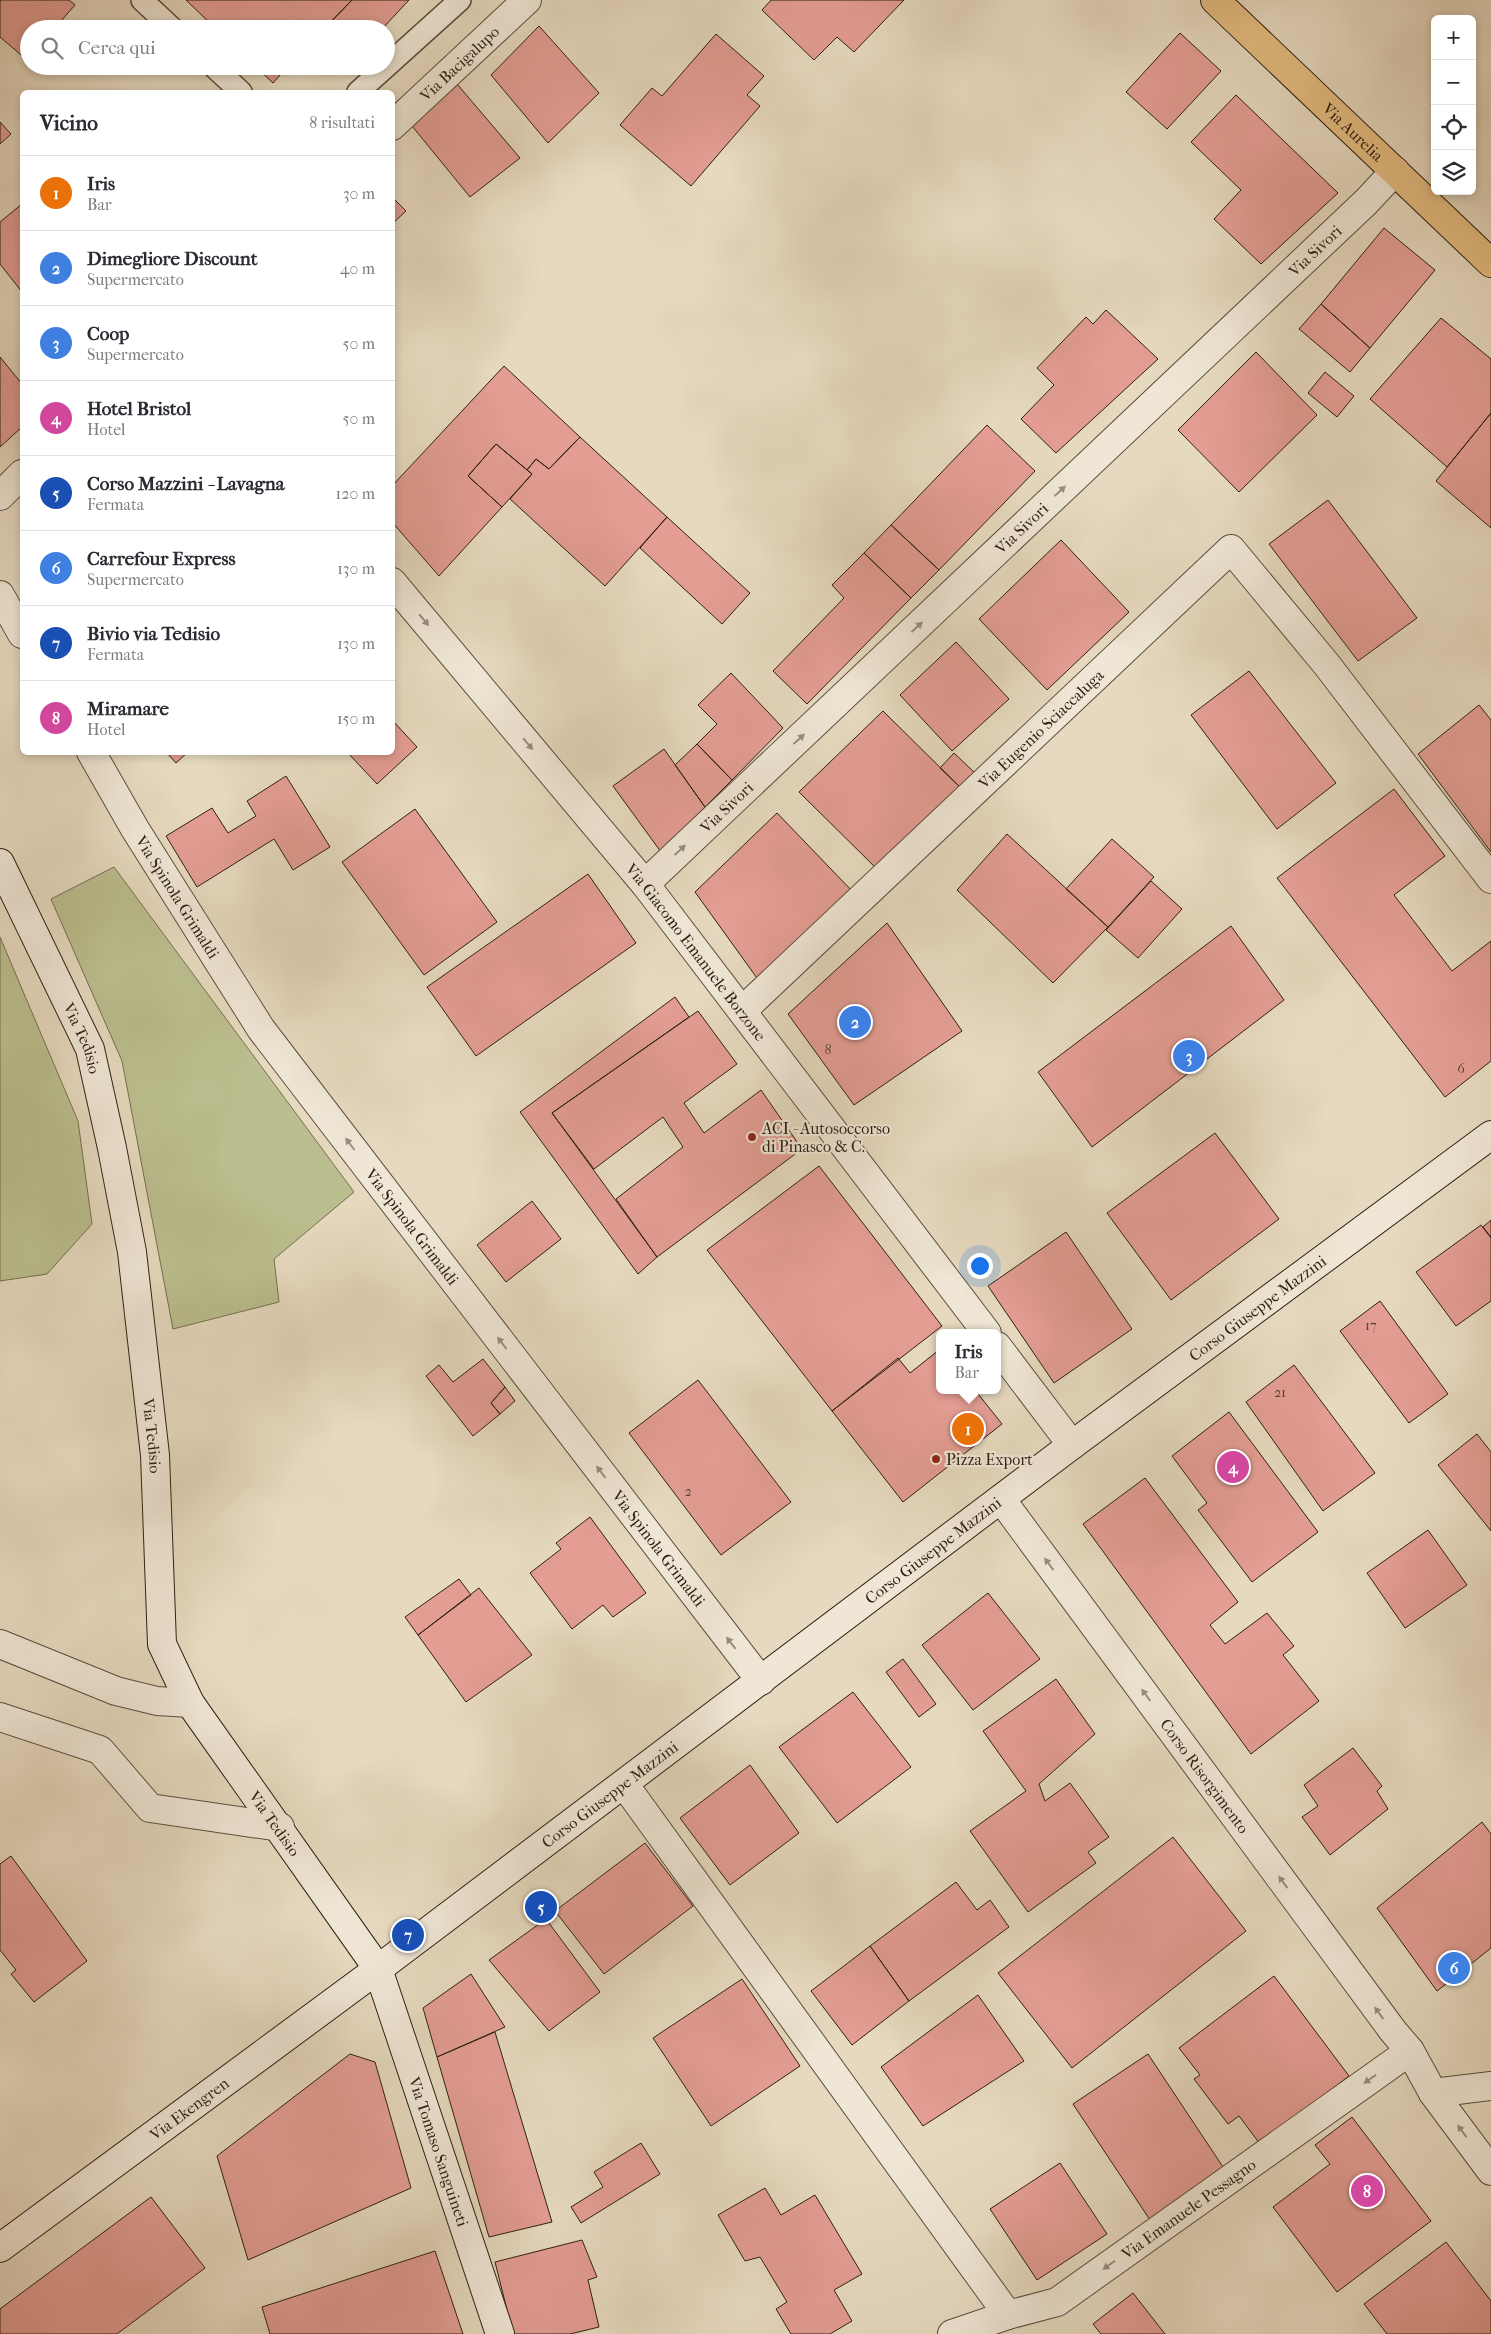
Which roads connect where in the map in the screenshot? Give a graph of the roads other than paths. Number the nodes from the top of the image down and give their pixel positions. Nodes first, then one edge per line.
1 (142, 0) edge
2 (460, 0) edge
3 (527, 0) edge
4 (1215, 0) edge
5 (163, 20) edge
6 (395, 59) edge
7 (223, 75) edge
8 (377, 75) edge
9 (239, 90) edge
10 (360, 90) edge
11 (395, 123) edge
12 (1395, 171) junction
13 (1491, 263) edge
14 (20, 476) edge
15 (0, 496) edge
16 (395, 586) edge
17 (0, 595) edge
18 (20, 630) edge
19 (93, 755) edge
20 (0, 863) edge
21 (1491, 879) edge
22 (645, 884) junction
23 (742, 1011) junction
24 (1491, 1135) edge
25 (984, 1329) edge
26 (1001, 1351) edge
27 (1072, 1445) junction
28 (1001, 1499) junction
29 (0, 1644) edge
30 (762, 1681) junction
31 (190, 1703) junction
32 (0, 1717) edge
33 (624, 1784) junction
34 (280, 1827) junction
35 (378, 1969) junction
36 (1410, 2051) junction
37 (1491, 2086) edge
38 (1434, 2093) junction
39 (1491, 2170) edge
40 (0, 2248) edge
41 (1008, 2315) junction
42 (500, 2334) edge
43 (952, 2334) edge

1 - 5 lane
2 - 6 lane
3 - 11 street, Via Bacigalupo
4 - 12 main road, Via Aurelia
7 - 9 lane
8 - 10 lane
12 - 13 main road, Via Aurelia
22 -> 12 street, Via Sivori
14 - 15 street
16 -> 22 street, Via Giacomo Emanuele Borzone
17 - 18 street
30 -> 19 street, Via Spinola Grimaldi
20 - 31 street, Via Tedisio
21 - 23 street, Via Eugenio Sciaccaluga
22 - 23 street, Via Giacomo Emanuele Borzone
23 - 25 street, Via Giacomo Emanuele Borzone
24 - 27 street, Corso Giuseppe Mazzini
26 - 27 street
27 - 28 street, Corso Giuseppe Mazzini
28 - 30 street, Corso Giuseppe Mazzini
36 -> 28 street, Corso Risorgimento
29 - 31 street
30 - 33 street, Corso Giuseppe Mazzini
31 - 34 street, Via Tedisio
32 - 34 street
33 - 35 street, Corso Giuseppe Mazzini
33 - 41 street
34 - 35 street, Via Tedisio
35 - 40 street, Via Ekengren
35 - 42 street, Via Tomaso Sanguineti
36 - 38 street, Corso Risorgimento
36 -> 41 street, Via Emanuele Pessagno
37 - 38 street
39 -> 38 street, Corso Risorgimento
41 - 43 street, Via Emanuele Pessagno

